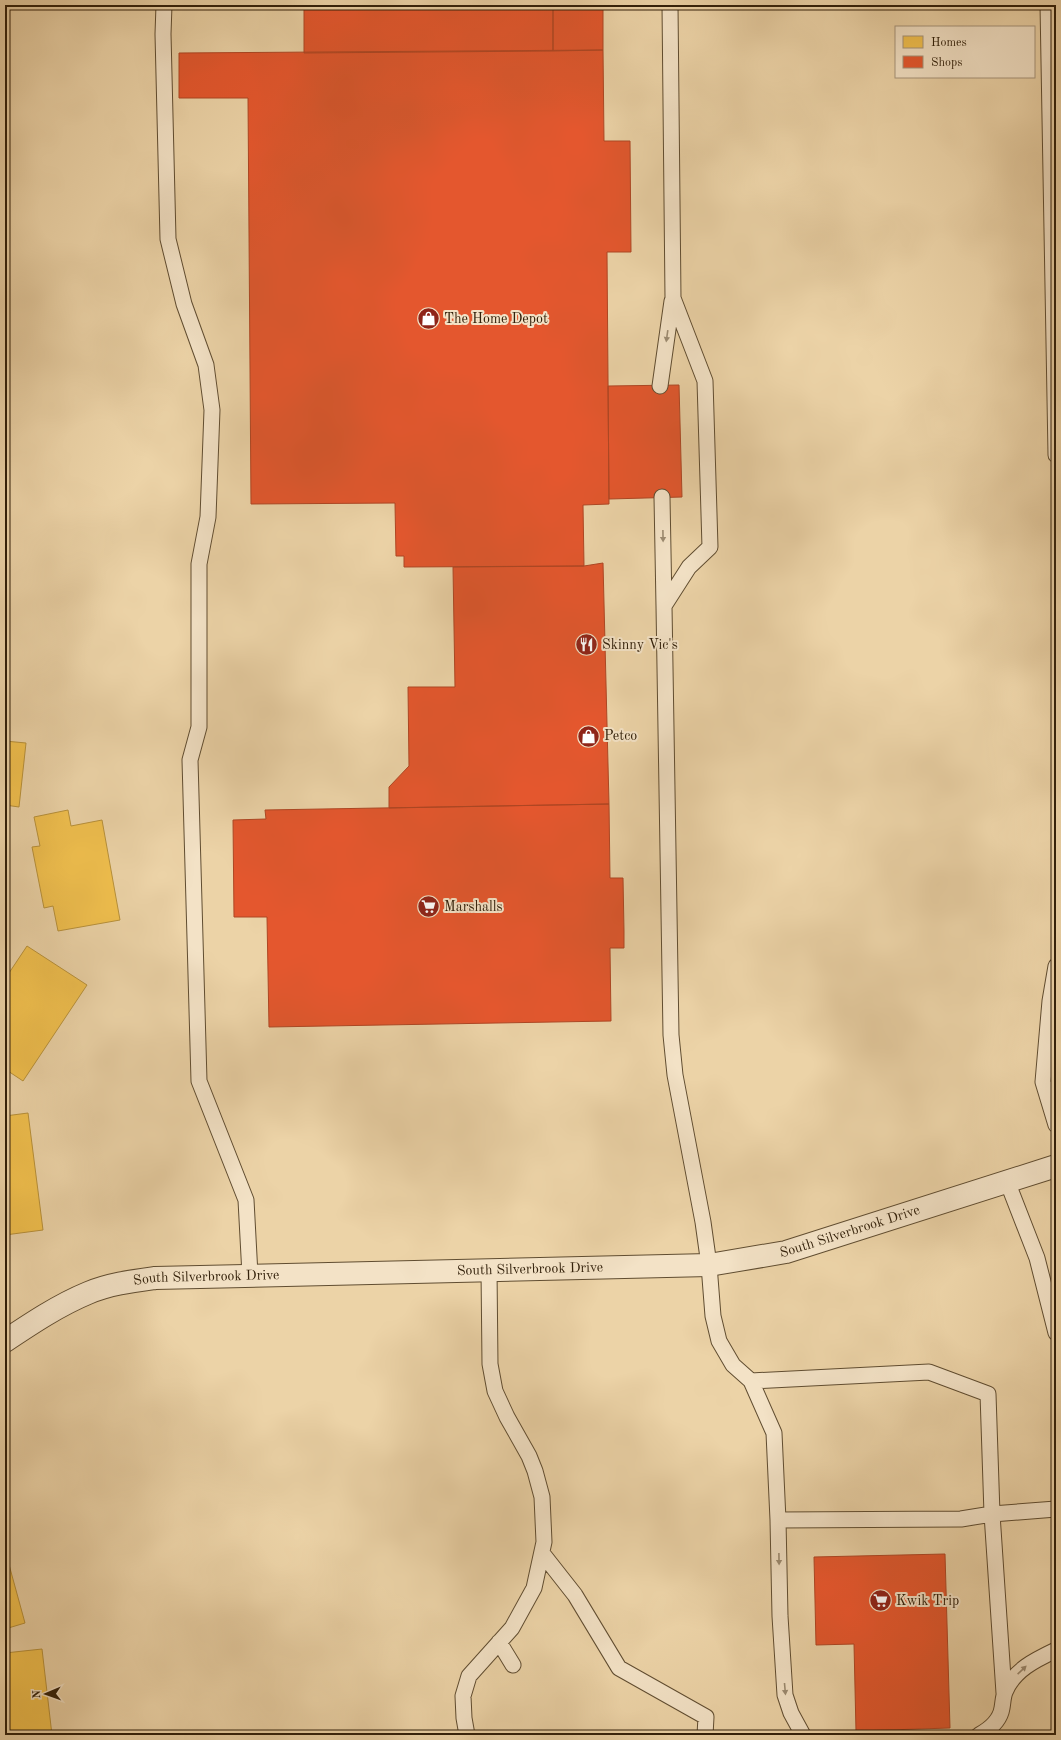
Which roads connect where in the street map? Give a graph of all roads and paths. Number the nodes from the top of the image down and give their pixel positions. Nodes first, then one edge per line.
1 (164, 5) edge
2 (670, 5) edge
3 (1050, 12) edge
4 (1054, 203) edge
5 (673, 298) junction
6 (1055, 302) edge
7 (660, 386) dead end
8 (1056, 455) edge
9 (662, 497) dead end
10 (664, 606) junction
11 (1056, 966) edge
12 (1056, 1125) edge
13 (1056, 1166) edge
14 (1008, 1181) junction
15 (709, 1265) junction
16 (489, 1270) junction
17 (250, 1275) junction
18 (1056, 1333) edge
19 (5, 1341) edge
20 (751, 1381) junction
21 (1056, 1509) edge
22 (992, 1514) junction
23 (778, 1520) junction
24 (542, 1554) junction
25 (499, 1642) junction
26 (1056, 1650) edge
27 (513, 1665) dead end
28 (1004, 1693) junction
29 (467, 1735) edge
30 (705, 1735) edge
31 (804, 1735) edge
32 (979, 1735) edge

1 - 17 lane
2 - 5 lane
3 - 4 lane
4 - 6 lane
5 -> 7 lane
5 - 10 lane
6 - 8 lane
9 -> 10 lane
10 - 15 lane
11 - 12 lane
13 - 14 street, South Silverbrook Drive
14 - 15 street, South Silverbrook Drive
14 - 18 lane
15 - 16 street, South Silverbrook Drive
15 - 20 lane
16 - 17 street, South Silverbrook Drive
16 - 24 lane
17 - 19 street, South Silverbrook Drive
20 - 22 lane
20 - 23 lane
21 - 22 lane
22 - 23 lane
22 - 28 lane
23 -> 31 lane
24 - 25 lane
24 - 30 lane
25 - 27 lane
25 - 29 lane
28 -> 26 lane
28 - 32 lane

